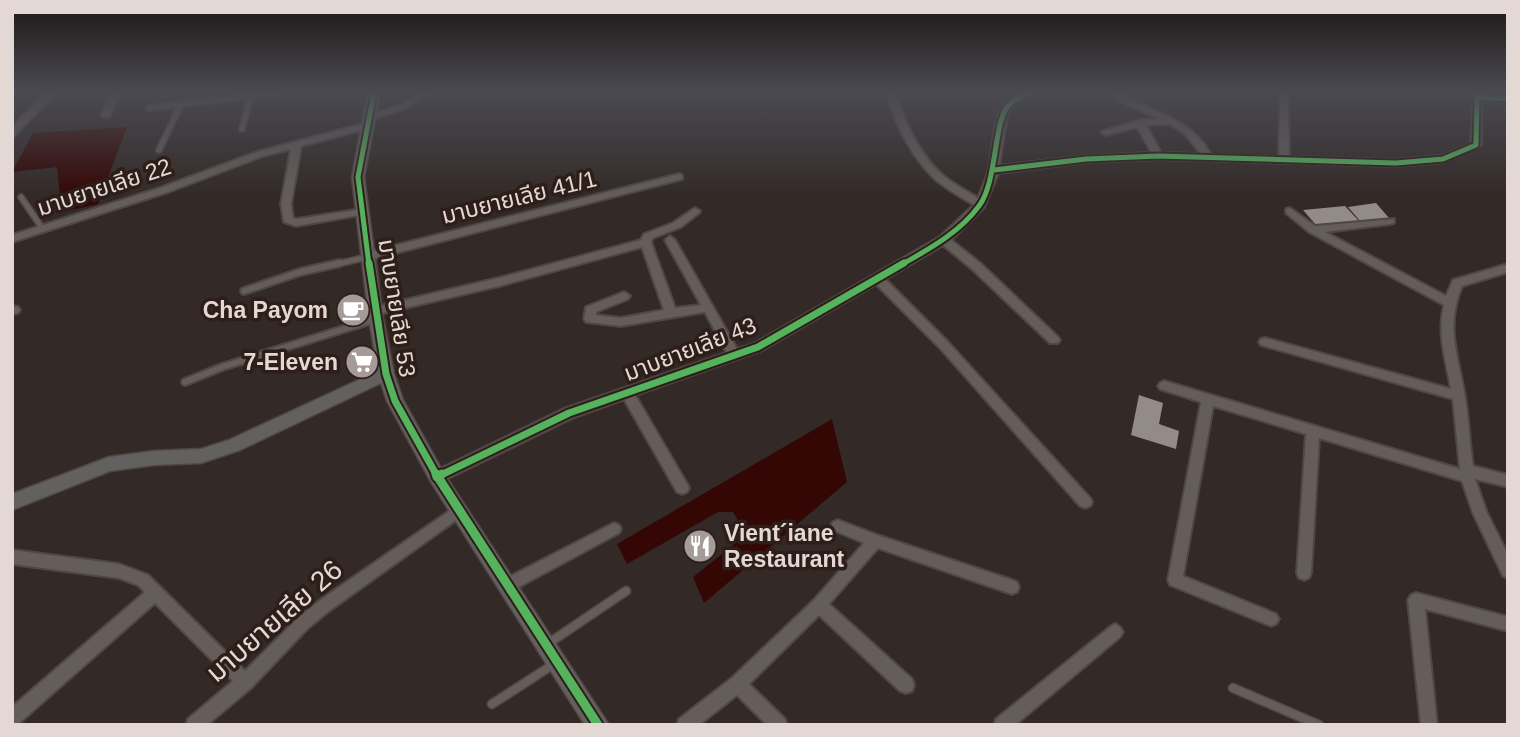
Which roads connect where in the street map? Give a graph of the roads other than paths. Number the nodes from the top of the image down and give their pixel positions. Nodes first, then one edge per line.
1 (170, 127) edge
2 (349, 127) edge
3 (369, 127) edge
4 (907, 127) edge
5 (1000, 127) edge
6 (1123, 127) edge
7 (1142, 127) edge
8 (1182, 127) edge
9 (1284, 127) edge
10 (1476, 127) edge
11 (1106, 132) dead end
12 (297, 143) junction
13 (159, 150) dead end
14 (1158, 156) junction
15 (1208, 158) junction
16 (1284, 161) junction
17 (993, 170) junction
18 (679, 177) dead end
19 (21, 197) dead end
20 (979, 205) junction
21 (695, 211) dead end
22 (1290, 211) dead end
23 (362, 212) junction
24 (1390, 221) dead end
25 (42, 228) junction
26 (1313, 230) junction
27 (12, 239) edge
28 (670, 240) dead end
29 (944, 240) junction
30 (646, 242) junction
31 (369, 256) junction
32 (1508, 268) edge
33 (877, 278) junction
34 (244, 291) dead end
35 (624, 296) dead end
36 (1448, 302) junction
37 (707, 308) junction
38 (671, 313) junction
39 (375, 315) junction
40 (1054, 340) dead end
41 (1265, 342) dead end
42 (735, 356) junction
43 (386, 374) junction
44 (185, 382) dead end
45 (1164, 386) dead end
46 (628, 393) junction
47 (1459, 396) junction
48 (1208, 400) junction
49 (1313, 431) junction
50 (1468, 474) junction
51 (437, 477) junction
52 (1508, 481) edge
53 (682, 488) dead end
54 (12, 502) edge
55 (1085, 502) dead end
56 (458, 510) junction
57 (838, 526) dead end
58 (614, 529) dead end
59 (875, 541) junction
60 (12, 557) edge
61 (1508, 570) edge
62 (1304, 573) dead end
63 (508, 585) junction
64 (1012, 587) dead end
65 (626, 592) dead end
66 (155, 593) junction
67 (819, 605) junction
68 (1271, 619) dead end
69 (1508, 624) edge
70 (1115, 632) dead end
71 (548, 645) junction
72 (558, 661) junction
73 (245, 682) junction
74 (738, 684) junction
75 (906, 685) dead end
76 (1233, 688) dead end
77 (492, 704) dead end
78 (12, 718) edge
79 (194, 725) edge
80 (598, 725) edge
81 (685, 725) edge
82 (779, 725) edge
83 (1002, 725) edge
84 (1319, 725) edge
85 (1429, 725) edge

1 - 13 lane
2 - 12 street, มาบยายเลีย 22
3 - 23 street, มาบยายเลีย 53
4 - 20 street
5 - 17 street, มาบยายเลีย 43
6 - 11 street
7 - 14 street
8 - 15 street
9 - 16 street
10 - 16 street
12 - 23 street
12 - 25 street, มาบยายเลีย 22
14 - 15 street
14 - 17 street
15 - 16 street
17 - 20 street, มาบยายเลีย 43
18 - 31 street, มาบยายเลีย 41/1
19 - 25 lane
20 - 29 street, มาบยายเลีย 43
21 - 30 street
22 - 26 street
23 - 31 street, มาบยายเลีย 53
24 - 26 street
25 - 27 street, มาบยายเลีย 22
26 - 36 street
28 - 37 street
29 - 33 street, มาบยายเลีย 43
29 - 40 street
30 - 38 street
30 - 39 street
31 - 34 lane
31 - 39 street, มาบยายเลีย 53
32 - 36 street
33 - 42 street, มาบยายเลีย 43
33 - 55 street
35 - 38 street
36 - 47 street
37 - 38 street
37 - 42 street
39 - 43 street, มาบยายเลีย 53
39 - 44 lane
41 - 47 street
42 - 46 street, มาบยายเลีย 43
43 - 51 street, มาบยายเลีย 53
43 - 54 street
45 - 48 street
46 - 51 street, มาบยายเลีย 43
46 - 53 street
47 - 50 street
48 - 49 street
48 - 68 street
49 - 50 street
49 - 62 street
50 - 52 street
50 - 61 street
51 - 56 street, มาบยายเลีย 53
56 - 63 street, มาบยายเลีย 53
56 - 73 street, มาบยายเลีย 26
57 - 59 street
58 - 63 street
59 - 64 street
59 - 67 street
60 - 66 street
63 - 71 street, มาบยายเลีย 53
65 - 71 lane
66 - 73 street
66 - 78 street
67 - 74 street
67 - 75 street
69 - 85 street
70 - 83 street
71 - 72 street, มาบยายเลีย 53
72 - 77 lane
72 - 80 street, มาบยายเลีย 53
73 - 79 street, มาบยายเลีย 26
74 - 81 street
74 - 82 street
76 - 84 lane

